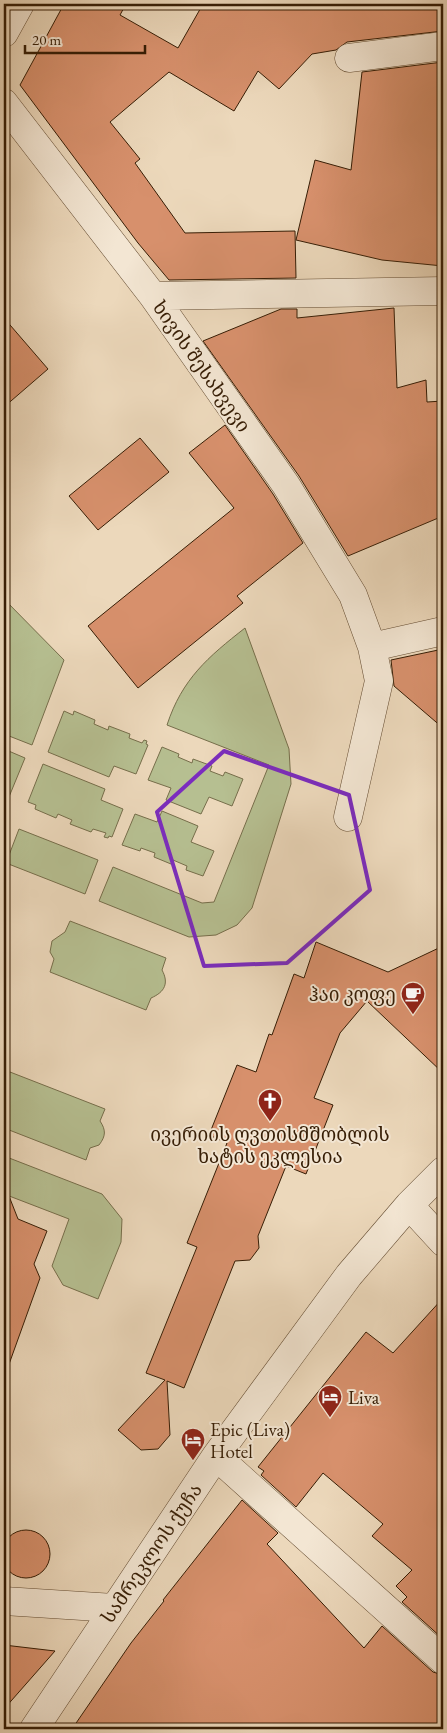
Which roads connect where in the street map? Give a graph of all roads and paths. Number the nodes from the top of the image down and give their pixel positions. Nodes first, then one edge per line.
1 (20, 4) edge
2 (4, 33) edge
3 (443, 46) edge
4 (349, 58) dead end
5 (4, 103) edge
6 (443, 291) edge
7 (152, 296) junction
8 (443, 631) edge
9 (372, 647) junction
10 (348, 817) dead end
11 (443, 1171) edge
12 (409, 1205) junction
13 (443, 1242) edge
14 (216, 1456) junction
15 (4, 1601) edge
16 (114, 1608) junction
17 (443, 1660) edge
18 (39, 1727) edge

1 - 2 street
3 - 4 street
5 - 7 street, ხივის შესახვევი
6 - 7 street
7 - 9 street, ხივის შესახვევი
8 - 9 street
9 - 10 street, ხივის შესახვევი
11 - 12 street, სამრეკლოს ქუჩა
12 - 13 street
12 - 14 street, სამრეკლოს ქუჩა
14 - 16 street, სამრეკლოს ქუჩა
14 - 17 street
15 - 16 street
16 - 18 street, სამრეკლოს ქუჩა

